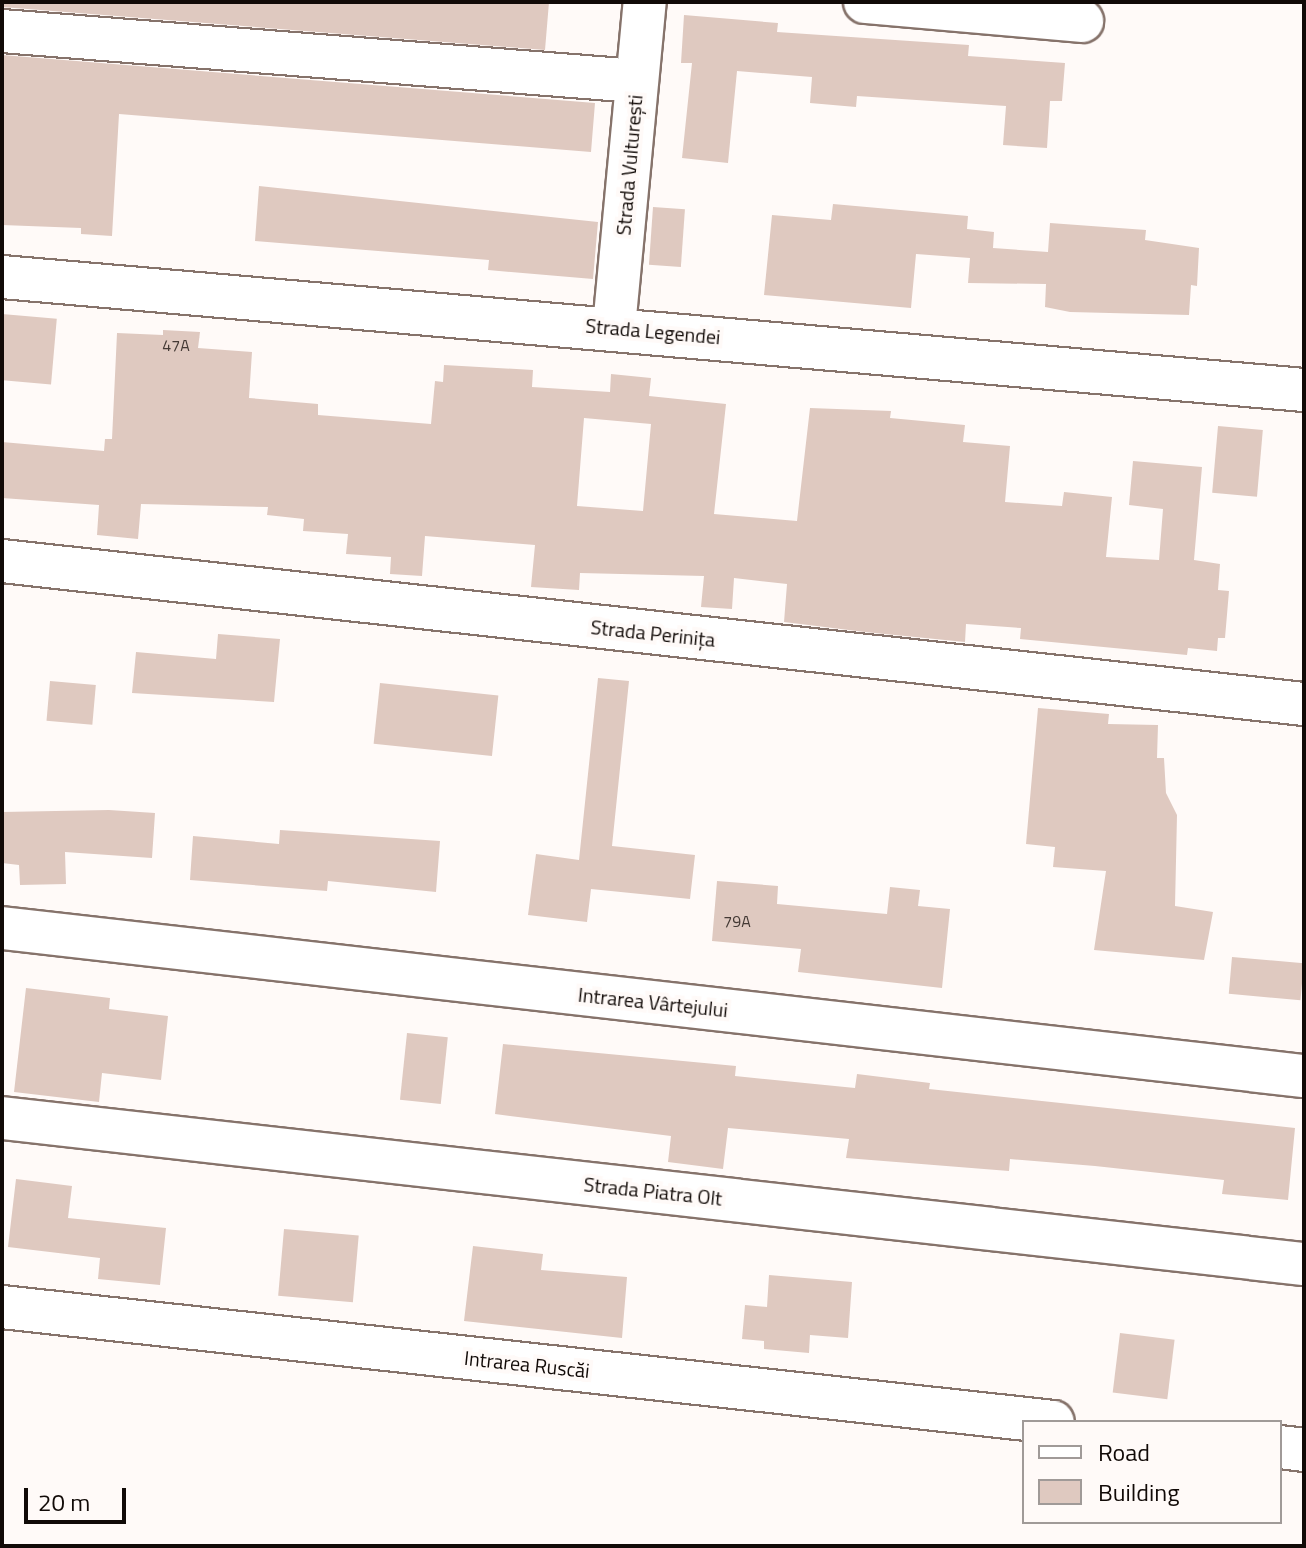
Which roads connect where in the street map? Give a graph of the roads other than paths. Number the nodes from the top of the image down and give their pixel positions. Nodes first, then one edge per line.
1 (645, 2) edge
2 (865, 2) edge
3 (1082, 21) dead end
4 (2, 31) edge
5 (636, 81) junction
6 (2, 277) edge
7 (614, 327) junction
8 (1304, 390) edge
9 (2, 561) edge
10 (1304, 704) edge
11 (2, 928) edge
12 (1304, 1076) edge
13 (2, 1118) edge
14 (1304, 1264) edge
15 (2, 1307) edge
16 (1035, 1420) edge
17 (1282, 1447) edge
18 (1304, 1450) edge

1 - 5 street, Strada Vulturești
2 - 3 street
4 - 5 street
5 - 7 street, Strada Vulturești
6 - 7 street, Strada Legendei
7 - 8 street, Strada Legendei
9 - 10 street, Strada Perinița
11 - 12 street, Intrarea Vârtejului
13 - 14 street, Strada Piatra Olt
15 - 16 street, Intrarea Ruscăi
17 - 18 street

